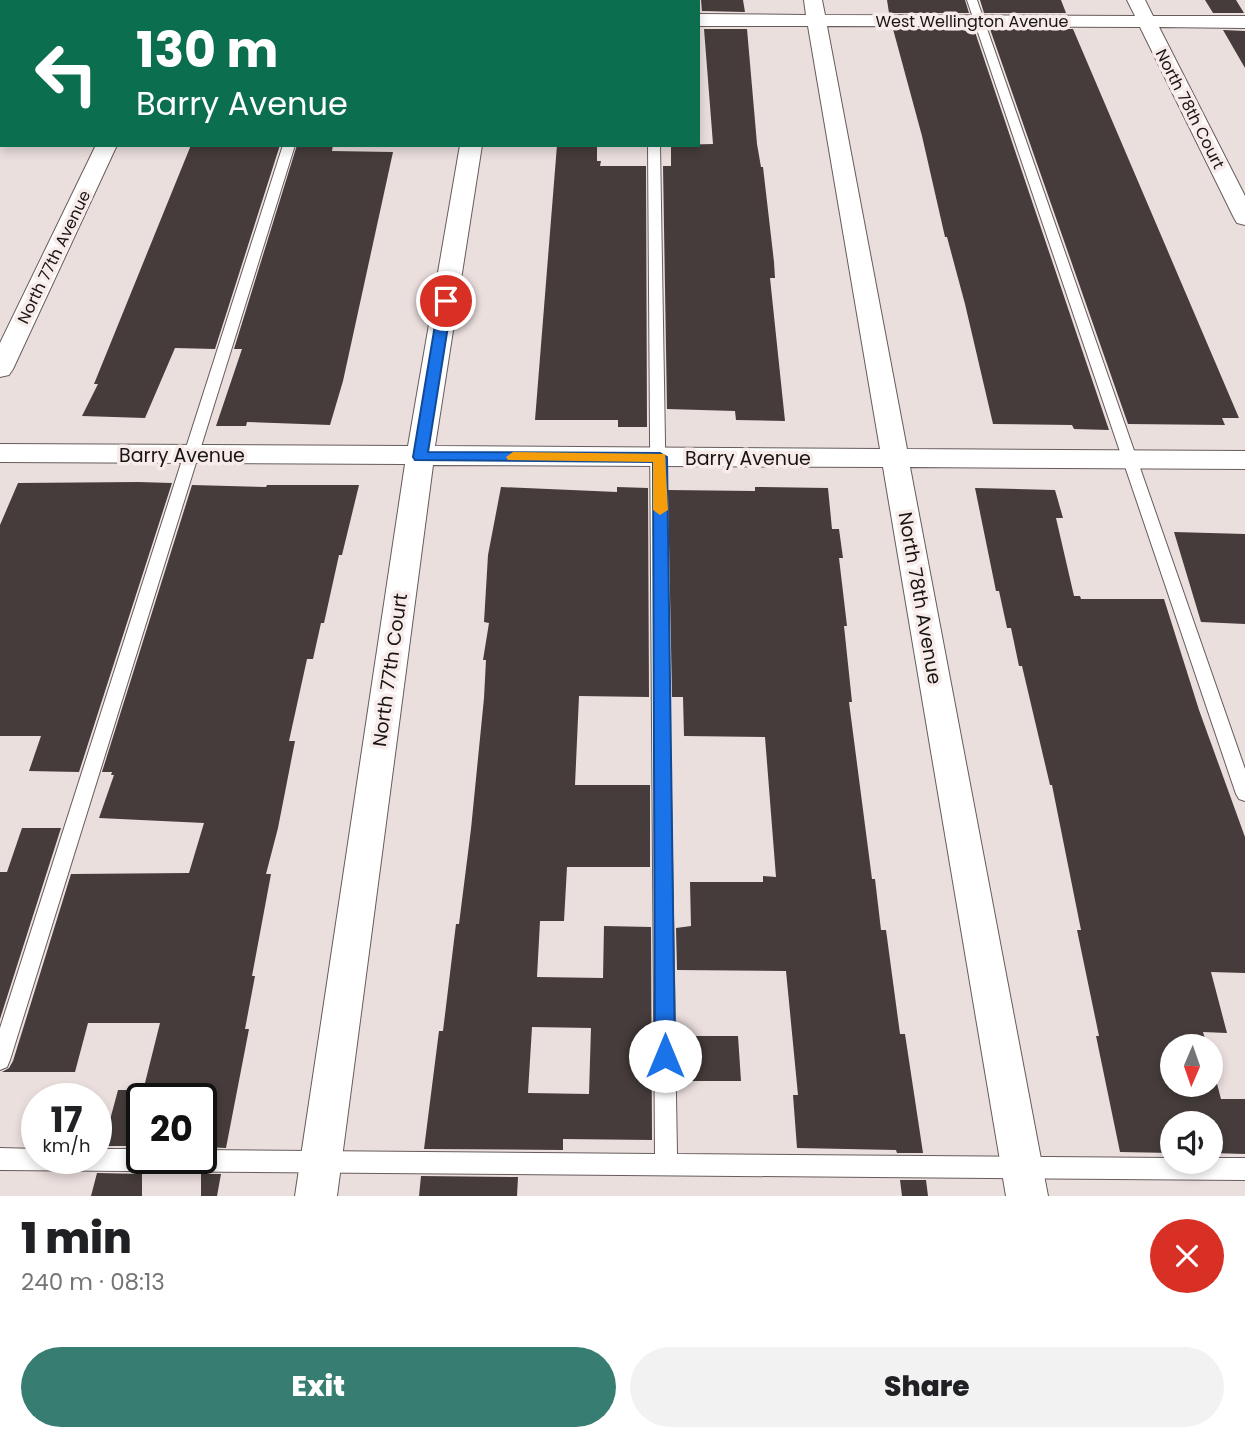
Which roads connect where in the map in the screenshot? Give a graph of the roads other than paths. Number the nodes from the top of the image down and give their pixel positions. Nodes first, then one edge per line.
1 (972, 0) edge
2 (1136, 0) edge
3 (815, 10) edge
4 (700, 20) edge
5 (980, 21) junction
6 (1147, 22) junction
7 (1245, 22) edge
8 (106, 147) edge
9 (288, 147) edge
10 (471, 147) edge
11 (654, 147) edge
12 (1245, 218) edge
13 (0, 369) edge
14 (0, 453) edge
15 (191, 455) junction
16 (420, 457) junction
17 (660, 457) junction
18 (895, 459) junction
19 (1130, 460) junction
20 (1245, 460) edge
21 (1245, 794) edge
22 (0, 1060) edge
23 (0, 1160) edge
24 (666, 1164) junction
25 (1021, 1167) junction
26 (1245, 1169) edge
27 (318, 1179) edge
28 (1027, 1196) edge

1 - 5 lane
2 - 6 street, North 78th Court
3 - 4 street, West Wellington Avenue
3 - 5 street, West Wellington Avenue
3 - 18 street, North 78th Avenue
5 - 6 street, West Wellington Avenue
5 - 19 lane
6 - 7 street, West Wellington Avenue
6 - 12 street, North 78th Court
8 - 13 street, North 77th Avenue
9 - 15 lane
10 - 16 street, North 77th Court
11 - 17 lane
14 - 15 street, Barry Avenue
15 - 16 street, Barry Avenue
15 - 22 lane
16 - 17 street, Barry Avenue
16 - 27 street, North 77th Court
17 - 18 street, Barry Avenue
17 - 24 lane
18 - 19 street, Barry Avenue
18 - 25 street, North 78th Avenue
19 - 20 street, Barry Avenue
19 - 21 lane
23 - 27 lane
24 - 25 lane
24 - 27 lane
25 - 26 lane
25 - 28 street, North 78th Avenue

